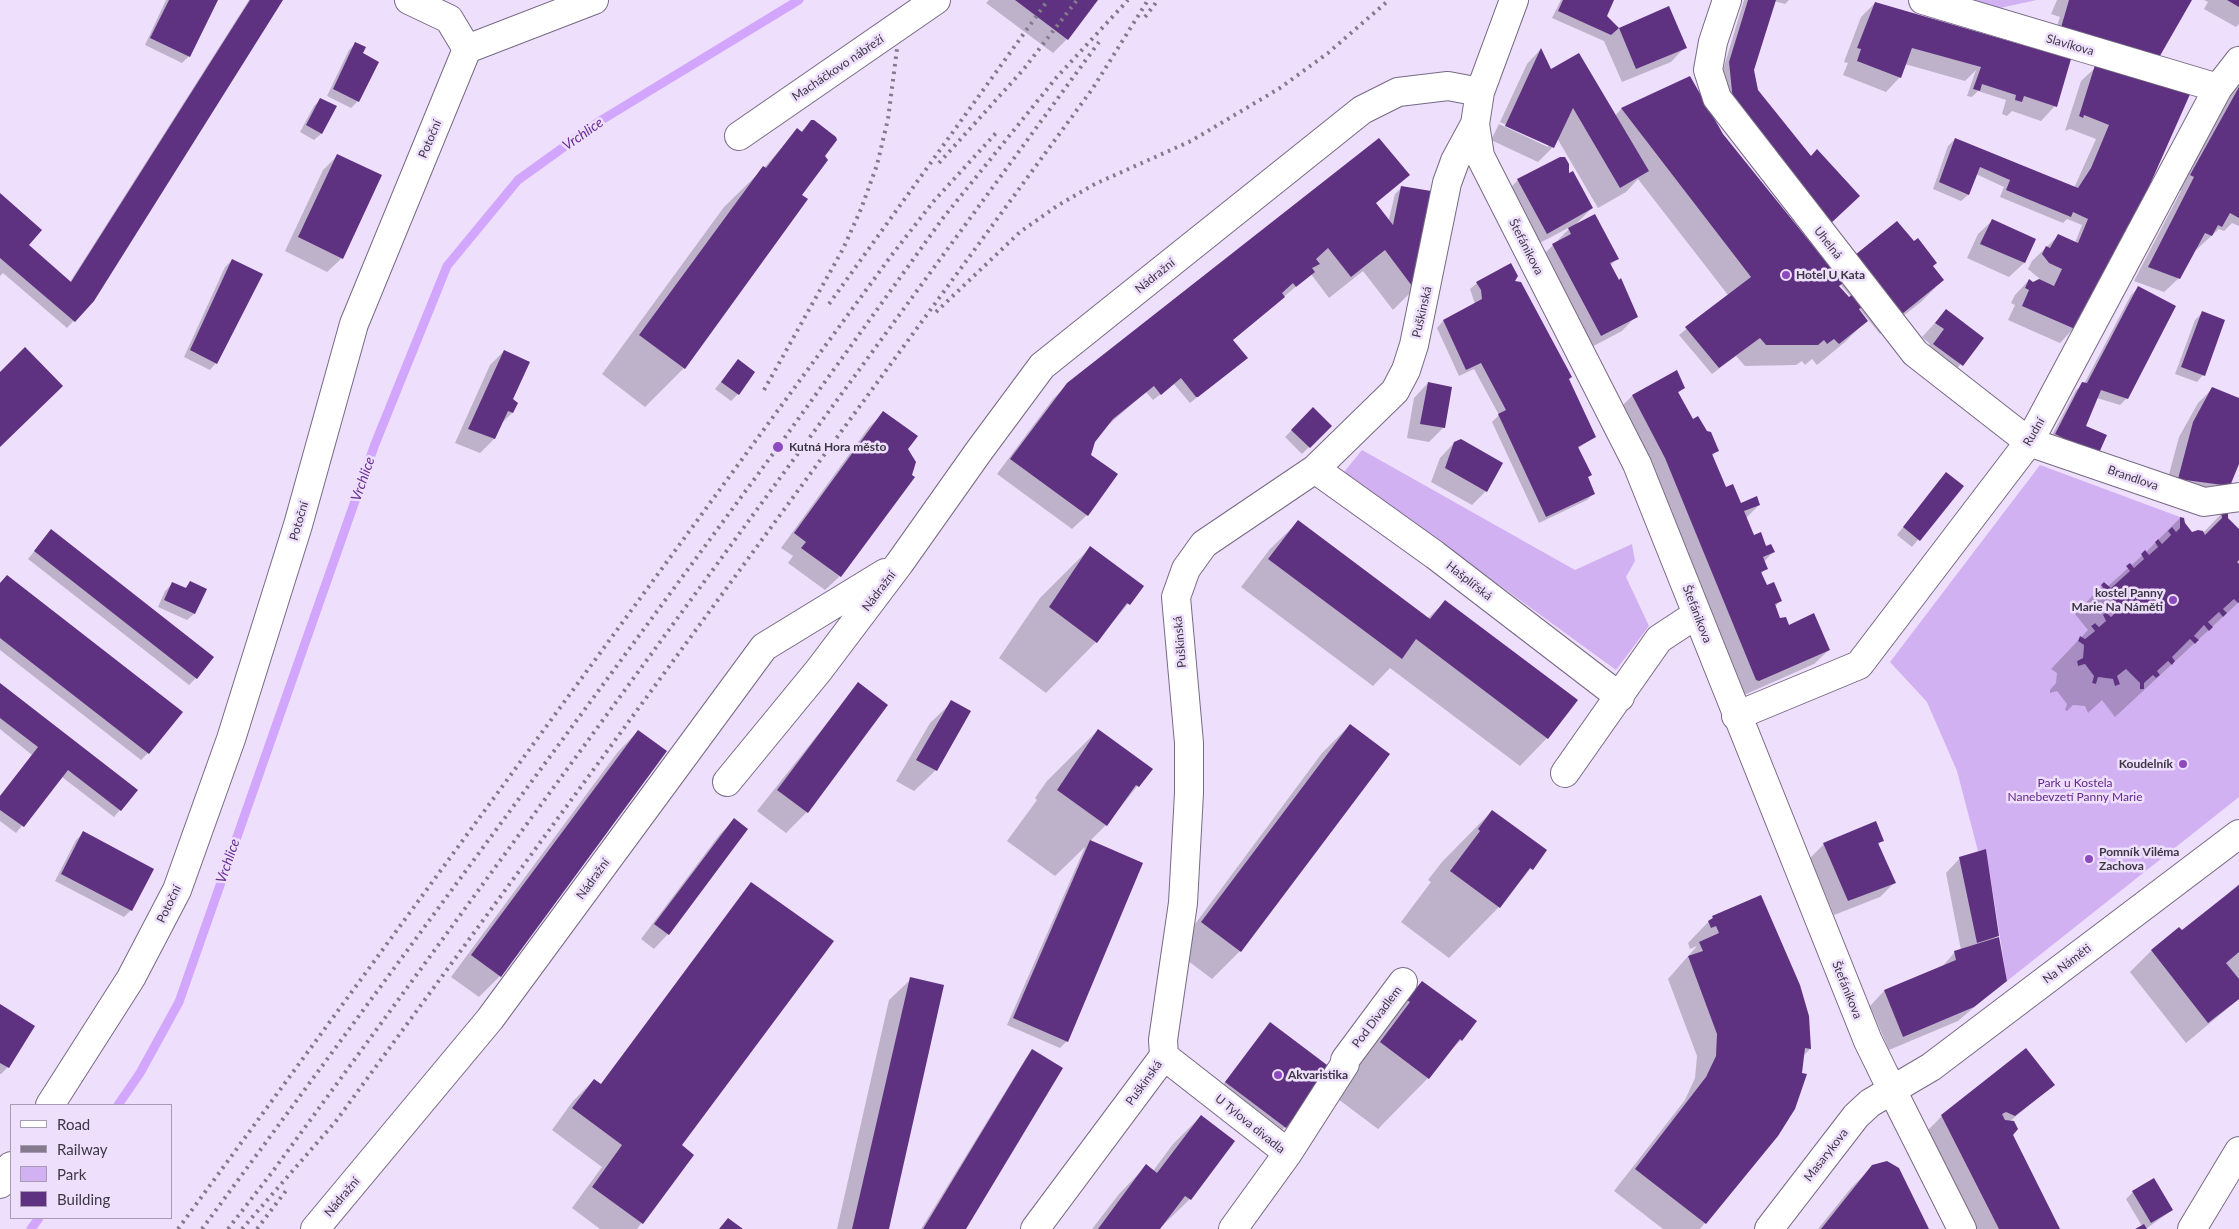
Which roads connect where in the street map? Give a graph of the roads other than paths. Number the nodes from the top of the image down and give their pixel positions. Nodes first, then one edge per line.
1 (409, 0) edge
2 (594, 0) edge
3 (936, 0) edge
4 (1514, 0) edge
5 (1727, 0) edge
6 (1923, 0) edge
7 (467, 49) junction
8 (2239, 60) edge
9 (2218, 88) junction
10 (1480, 92) junction
11 (1475, 124) junction
12 (739, 136) dead end
13 (2029, 442) junction
14 (1315, 469) junction
15 (2239, 498) edge
16 (899, 564) junction
17 (1697, 614) junction
18 (1620, 696) junction
19 (1736, 716) junction
20 (1565, 773) dead end
21 (727, 782) dead end
22 (2239, 834) edge
23 (1403, 982) dead end
24 (1164, 1056) junction
25 (1892, 1090) junction
26 (51, 1104) edge
27 (2239, 1151) edge
28 (1288, 1153) junction
29 (10, 1168) edge
30 (0, 1184) edge
31 (315, 1229) edge
32 (1035, 1229) edge
33 (1234, 1229) edge
34 (1768, 1229) edge
35 (1962, 1229) edge
36 (2192, 1229) edge

1 - 7 street
2 - 7 street
3 - 12 street, Macháčkovo nábřeží
4 - 10 street, Štefánikova
5 - 13 street, Uhelná
6 - 9 street, Slavíkova
7 - 26 street, Potoční
8 - 9 street, Rudní
9 - 13 street, Rudní
10 - 11 street, Štefánikova
10 - 16 street, Nádražní
11 - 14 street, Puškinská
11 - 17 street, Štefánikova
13 - 15 street, Brandlova
13 - 19 street, Rudní
14 - 18 street, Hašplířská
14 - 24 street, Puškinská
16 - 21 street, Nádražní
16 - 31 street, Nádražní
17 - 18 street
17 - 19 street, Štefánikova
18 - 20 street
19 - 25 street, Štefánikova
22 - 25 street, Na Náměti
23 - 28 street, Pod Divadlem
24 - 28 street, U Tylova divadla
24 - 32 street, Puškinská
25 - 34 street, Masarykova
25 - 35 street, Štefánikova
27 - 36 street
28 - 33 street, U Tylova divadla
29 - 30 street

